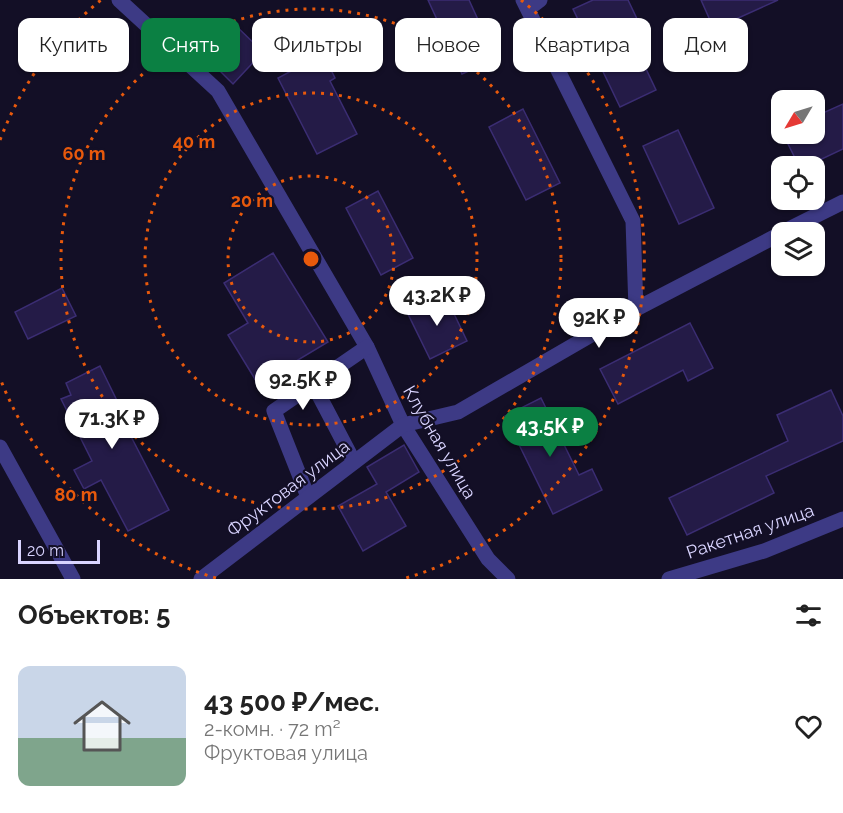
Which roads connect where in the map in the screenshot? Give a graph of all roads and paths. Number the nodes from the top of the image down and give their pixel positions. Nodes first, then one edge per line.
1 (119, 0) edge
2 (530, 3) edge
3 (843, 202) edge
4 (804, 222) edge
5 (771, 239) edge
6 (636, 309) junction
7 (367, 346) junction
8 (313, 384) junction
9 (403, 425) junction
10 (0, 447) edge
11 (354, 462) junction
12 (308, 497) junction
13 (843, 519) edge
14 (73, 579) edge
15 (201, 579) edge
16 (508, 579) edge
17 (669, 579) edge

1 - 7 street, Клубная улица
2 - 6 street
3 - 4 street, Фруктовая улица
5 - 6 street, Фруктовая улица
6 - 9 street, Фруктовая улица
7 - 8 street
7 - 9 street, Клубная улица
8 - 11 street
8 - 12 street
9 - 11 street, Фруктовая улица
9 - 16 street, Клубная улица
10 - 14 street
11 - 12 street, Фруктовая улица
12 - 15 street, Фруктовая улица
13 - 17 street, Ракетная улица

